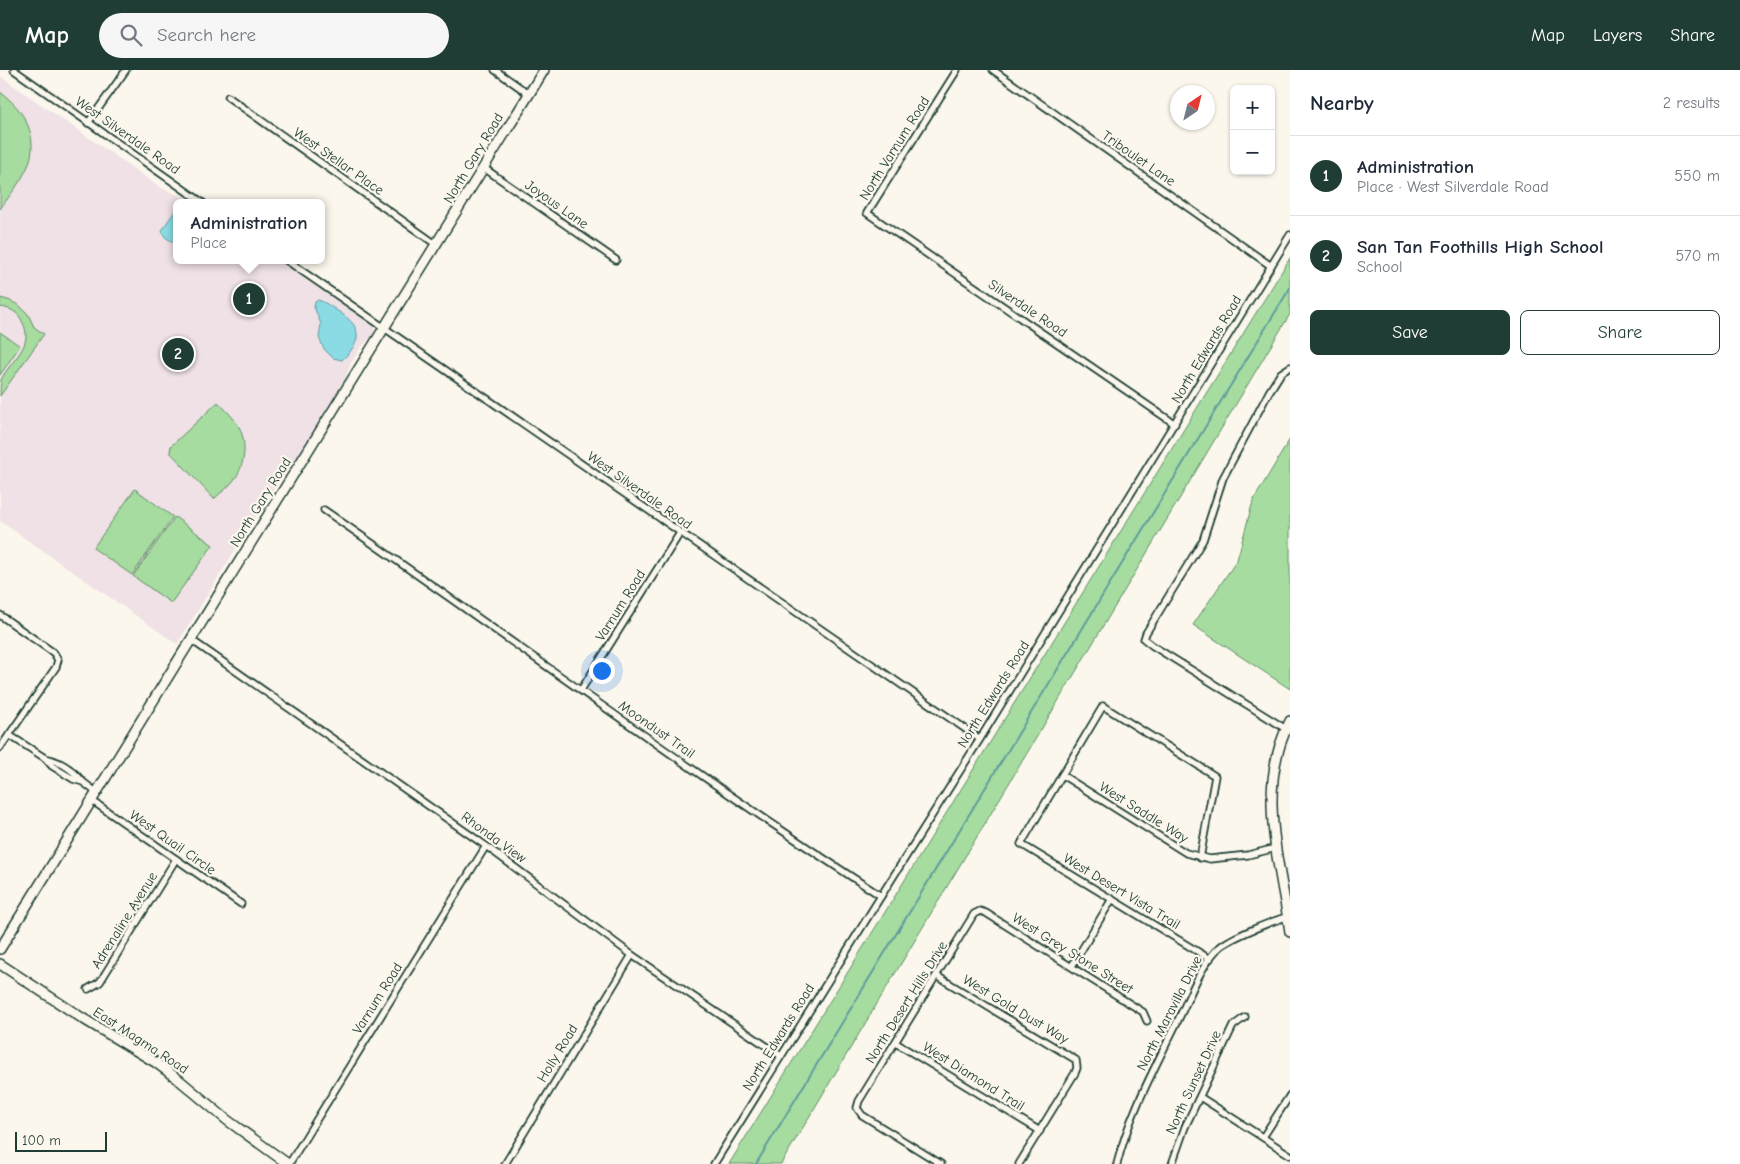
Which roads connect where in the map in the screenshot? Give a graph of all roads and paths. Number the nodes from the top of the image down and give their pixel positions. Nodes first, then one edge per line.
1 (14, 70) edge
2 (126, 70) edge
3 (495, 70) edge
4 (544, 70) edge
5 (957, 70) edge
6 (993, 70) edge
7 (529, 94) junction
8 (228, 97) dead end
9 (88, 123) junction
10 (484, 168) junction
11 (197, 199) edge
12 (867, 213) joint
13 (1290, 235) edge
14 (436, 245) junction
15 (616, 260) dead end
16 (292, 264) edge
17 (1271, 266) junction
18 (384, 328) junction
19 (1290, 367) edge
20 (1175, 424) junction
21 (324, 510) dead end
22 (680, 533) junction
23 (0, 615) edge
24 (190, 639) junction
25 (581, 690) junction
26 (1288, 725) edge
27 (9, 735) junction
28 (980, 740) junction
29 (0, 748) edge
30 (1062, 775) junction
31 (96, 792) junction
32 (91, 800) junction
33 (486, 846) junction
34 (1276, 848) junction
35 (1200, 858) junction
36 (176, 859) junction
37 (881, 896) junction
38 (1112, 899) junction
39 (241, 904) dead end
40 (980, 911) joint
41 (1289, 916) edge
42 (1290, 932) edge
43 (0, 949) edge
44 (632, 955) junction
45 (1210, 959) junction
46 (0, 964) edge
47 (1072, 966) junction
48 (937, 976) junction
49 (88, 989) dead end
50 (1245, 1017) dead end
51 (1147, 1021) dead end
52 (896, 1043) junction
53 (781, 1056) junction
54 (1290, 1095) edge
55 (1200, 1097) junction
56 (1040, 1131) junction
57 (1263, 1137) junction
58 (1290, 1155) edge
59 (934, 1162) edge
60 (284, 1163) edge
61 (504, 1164) edge
62 (714, 1164) edge
63 (941, 1164) edge
64 (1019, 1164) edge
65 (1118, 1164) edge
66 (1172, 1164) edge

1 - 9 street, West Silverdale Road
2 - 9 street
3 - 7 street
4 - 7 street, North Gary Road
5 - 12 street, North Varnum Road
6 - 17 street, Triboulet Lane
7 - 10 street, North Gary Road
8 - 14 street, West Stellar Place
9 - 11 street, West Silverdale Road
10 - 14 street, North Gary Road
10 - 15 street, Joyous Lane
12 - 20 street, Silverdale Road
13 - 17 street, North Edwards Road
14 - 18 street, North Gary Road
16 - 18 street, West Silverdale Road
17 - 20 street, North Edwards Road
18 - 22 street, West Silverdale Road
18 - 24 street, North Gary Road
19 - 26 street
20 - 28 street, North Edwards Road
21 - 25 street, Moondust Trail
22 - 25 street, Varnum Road
22 - 28 street, West Silverdale Road
23 - 27 street
24 - 31 street, North Gary Road
24 - 33 street, Rhonda View
25 - 37 street, Moondust Trail
26 - 34 street
27 - 29 street
27 - 31 street
28 - 37 street, North Edwards Road
30 - 35 street, West Saddle Way
30 - 35 street
30 - 38 street, West Desert Vista Trail
31 - 32 street, North Gary Road
32 - 36 street, West Quail Circle
32 - 43 street, North Gary Road
33 - 44 street, Rhonda View
33 - 60 street, Varnum Road
34 - 35 street, West Saddle Way
34 - 41 street
36 - 39 street, West Quail Circle
36 - 49 street, Adrenaline Avenue
37 - 53 street, North Edwards Road
38 - 45 street, West Desert Vista Trail
38 - 47 street
40 - 47 street, West Grey Stone Street
40 - 48 street, North Desert Hills Drive
41 - 42 street
41 - 45 street, North Maravilla Drive
44 - 53 street, Rhonda View
44 - 61 street, Holly Road
45 - 65 street, North Maravilla Drive
46 - 60 street, East Magma Road
47 - 51 street, West Grey Stone Street
48 - 52 street, North Desert Hills Drive
48 - 56 street, West Gold Dust Way
50 - 55 street, North Sunset Drive
52 - 56 street, West Diamond Trail
52 - 59 street, North Desert Hills Drive
53 - 62 street, North Edwards Road
54 - 57 street
55 - 57 street
55 - 66 street, North Sunset Drive
56 - 64 street
57 - 58 street
59 - 63 street

